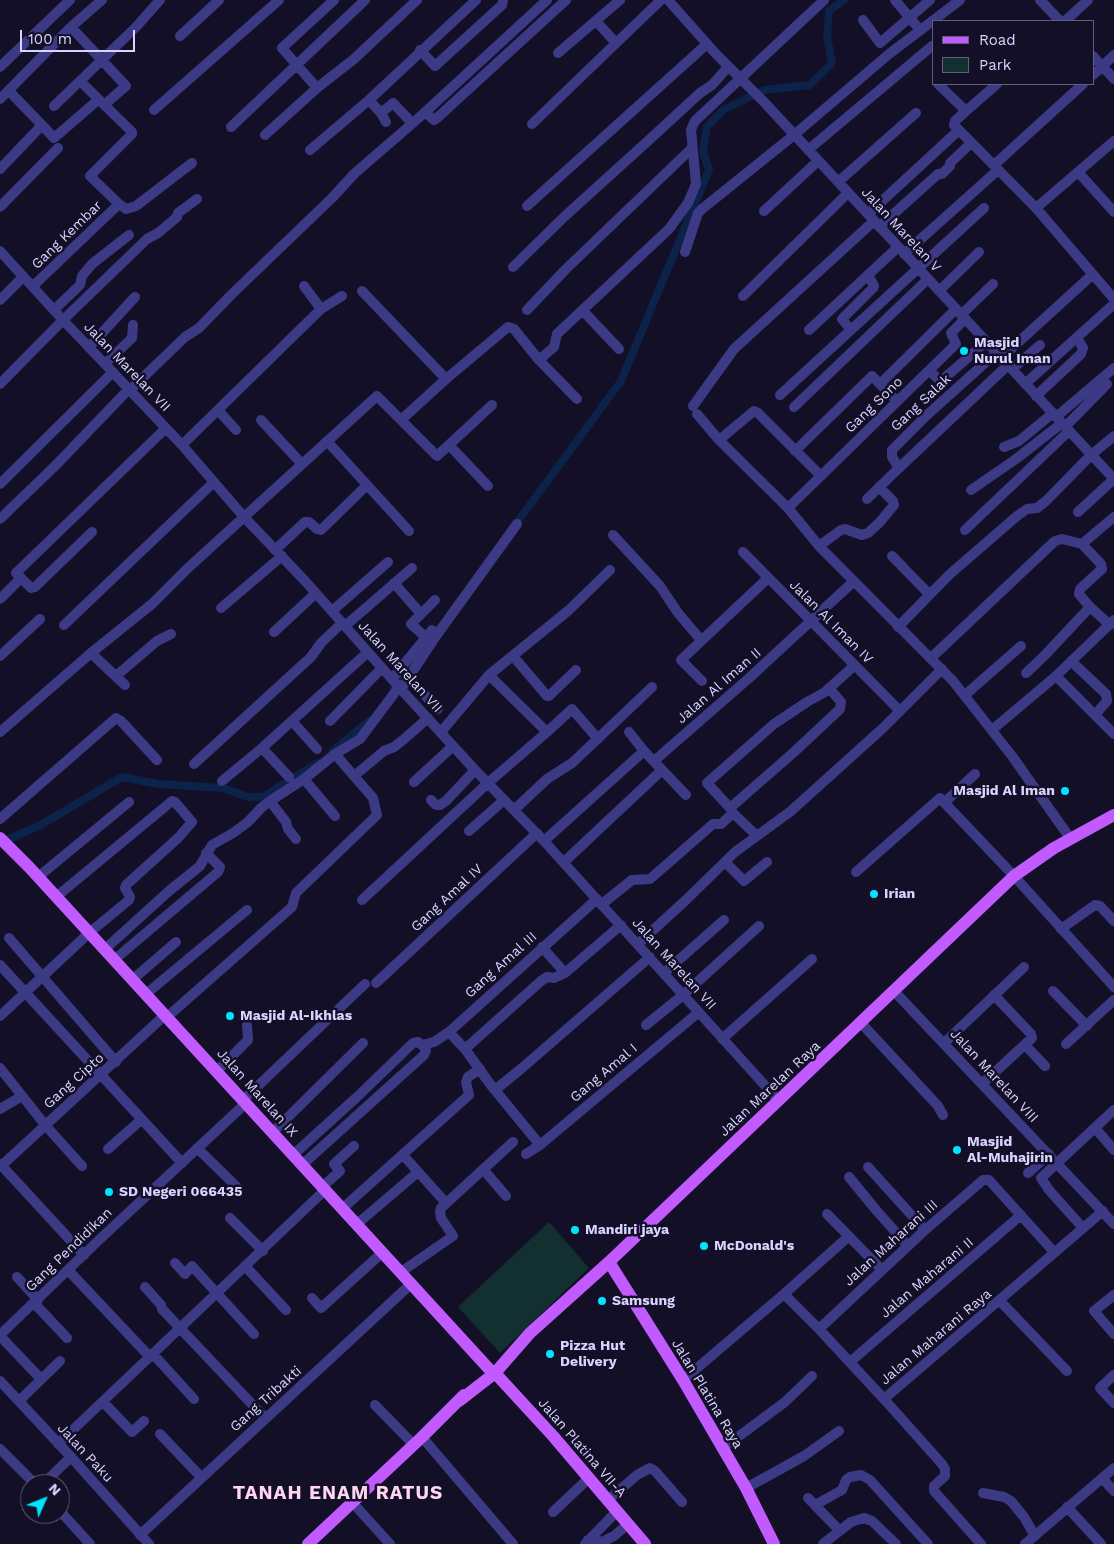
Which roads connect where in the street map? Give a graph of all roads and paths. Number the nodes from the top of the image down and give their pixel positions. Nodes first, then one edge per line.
1 (70, 0) edge
2 (102, 0) edge
3 (160, 0) edge
4 (219, 0) edge
5 (279, 0) edge
6 (334, 0) edge
7 (365, 0) edge
8 (417, 0) edge
9 (476, 0) edge
10 (504, 0) edge
11 (547, 0) edge
12 (566, 0) edge
13 (620, 0) edge
14 (660, 0) edge
15 (668, 0) edge
16 (824, 0) edge
17 (896, 0) edge
18 (930, 0) edge
19 (960, 0) edge
20 (1040, 0) edge
21 (1088, 0) edge
22 (910, 18) junction
23 (863, 20) dead end
24 (933, 20) edge
25 (1059, 20) edge
26 (1066, 20) edge
27 (596, 21) junction
28 (932, 21) edge
29 (71, 27) junction
30 (920, 30) junction
31 (180, 36) dead end
32 (616, 43) junction
33 (880, 43) junction
34 (707, 44) junction
35 (932, 46) edge
36 (420, 50) junction
37 (558, 53) dead end
38 (889, 54) junction
39 (1114, 55) edge
40 (1094, 57) edge
41 (103, 60) junction
42 (297, 64) junction
43 (1102, 66) junction
44 (0, 67) edge
45 (728, 67) junction
46 (1094, 74) edge
47 (740, 78) junction
48 (1114, 79) edge
49 (80, 81) junction
50 (939, 85) edge
51 (997, 85) edge
52 (1082, 85) edge
53 (317, 88) junction
54 (9, 91) junction
55 (0, 99) edge
56 (369, 100) junction
57 (101, 102) junction
58 (54, 106) dead end
59 (154, 110) dead end
60 (966, 111) junction
61 (425, 112) junction
62 (916, 113) dead end
63 (412, 123) junction
64 (532, 124) dead end
65 (42, 125) junction
66 (230, 127) dead end
67 (959, 130) junction
68 (265, 135) dead end
69 (794, 135) junction
70 (1114, 141) edge
71 (56, 143) junction
72 (971, 143) junction
73 (691, 149) junction
74 (310, 150) dead end
75 (808, 150) junction
76 (818, 160) junction
77 (192, 163) dead end
78 (996, 168) junction
79 (0, 169) edge
80 (1078, 172) junction
81 (838, 182) junction
82 (848, 193) junction
83 (197, 199) dead end
84 (119, 204) junction
85 (528, 206) dead end
86 (0, 207) edge
87 (984, 208) dead end
88 (1036, 208) junction
89 (764, 211) dead end
90 (1114, 212) edge
91 (874, 221) junction
92 (129, 235) dead end
93 (0, 251) edge
94 (901, 251) junction
95 (685, 252) dead end
96 (979, 252) dead end
97 (513, 267) dead end
98 (917, 268) junction
99 (868, 275) junction
100 (1092, 275) junction
101 (23, 277) junction
102 (928, 279) junction
103 (993, 284) dead end
104 (33, 286) junction
105 (304, 286) dead end
106 (362, 291) dead end
107 (939, 291) junction
108 (342, 296) dead end
109 (743, 296) dead end
110 (136, 297) dead end
111 (1114, 299) edge
112 (0, 300) edge
113 (1114, 304) edge
114 (321, 309) junction
115 (54, 310) junction
116 (527, 310) dead end
117 (583, 311) junction
118 (961, 314) junction
119 (62, 320) junction
120 (133, 325) dead end
121 (850, 329) junction
122 (809, 330) dead end
123 (1077, 338) junction
124 (986, 342) junction
125 (1040, 345) dead end
126 (89, 347) junction
127 (619, 349) dead end
128 (539, 360) junction
129 (1004, 361) junction
130 (109, 368) junction
131 (1114, 368) edge
132 (930, 371) junction
133 (446, 379) junction
134 (0, 384) edge
135 (880, 384) junction
136 (1025, 384) junction
137 (1107, 384) dead end
138 (130, 389) junction
139 (780, 395) dead end
140 (1036, 396) junction
141 (577, 399) dead end
142 (898, 401) junction
143 (492, 405) dead end
144 (794, 407) dead end
145 (218, 410) junction
146 (261, 420) dead end
147 (401, 420) junction
148 (1061, 422) junction
149 (166, 428) junction
150 (236, 430) dead end
151 (1114, 436) edge
152 (719, 440) junction
153 (327, 442) junction
154 (182, 445) junction
155 (449, 445) junction
156 (1004, 446) dead end
157 (795, 451) junction
158 (1091, 455) junction
159 (302, 464) junction
160 (899, 468) junction
161 (821, 476) junction
162 (1114, 479) edge
163 (214, 482) junction
164 (0, 484) edge
165 (367, 485) junction
166 (488, 486) dead end
167 (879, 487) junction
168 (971, 490) dead end
169 (867, 499) dead end
170 (788, 508) junction
171 (1078, 512) dead end
172 (244, 517) junction
173 (1114, 517) edge
174 (0, 519) edge
175 (517, 524) dead end
176 (965, 530) dead end
177 (409, 531) dead end
178 (92, 532) dead end
179 (614, 535) dead end
180 (1082, 544) junction
181 (819, 546) junction
182 (743, 552) dead end
183 (278, 553) junction
184 (892, 556) dead end
185 (388, 562) dead end
186 (412, 568) dead end
187 (610, 570) dead end
188 (21, 578) junction
189 (768, 578) junction
190 (853, 582) junction
191 (394, 583) junction
192 (316, 593) junction
193 (929, 594) junction
194 (0, 598) edge
195 (435, 600) dead end
196 (1090, 607) junction
197 (221, 608) dead end
198 (332, 611) junction
199 (421, 614) junction
200 (40, 619) dead end
201 (810, 622) junction
202 (1112, 623) edge
203 (64, 625) dead end
204 (344, 625) junction
205 (898, 626) junction
206 (435, 627) dead end
207 (274, 632) dead end
208 (170, 634) dead end
209 (429, 640) junction
210 (701, 640) junction
211 (1022, 646) dead end
212 (368, 652) junction
213 (91, 653) junction
214 (0, 656) edge
215 (513, 656) junction
216 (931, 658) junction
217 (1071, 661) junction
218 (855, 665) junction
219 (382, 668) junction
220 (942, 669) junction
221 (576, 670) dead end
222 (1026, 673) dead end
223 (489, 675) junction
224 (116, 676) junction
225 (1056, 676) junction
226 (409, 677) junction
227 (702, 681) dead end
228 (397, 684) junction
229 (126, 685) dead end
230 (652, 687) dead end
231 (829, 688) junction
232 (965, 695) junction
233 (438, 709) dead end
234 (900, 711) junction
235 (1095, 715) junction
236 (428, 718) junction
237 (292, 721) junction
238 (330, 721) dead end
239 (992, 730) junction
240 (0, 732) edge
241 (441, 732) junction
242 (546, 732) junction
243 (629, 732) dead end
244 (1114, 734) edge
245 (598, 739) junction
246 (453, 746) junction
247 (262, 748) junction
248 (317, 749) dead end
249 (644, 751) junction
250 (335, 754) junction
251 (157, 760) dead end
252 (654, 761) junction
253 (194, 764) dead end
254 (475, 770) junction
255 (662, 770) junction
256 (975, 774) dead end
257 (354, 776) junction
258 (289, 777) dead end
259 (304, 779) junction
260 (222, 781) dead end
261 (414, 782) dead end
262 (488, 783) junction
263 (686, 795) dead end
264 (431, 800) dead end
265 (504, 800) junction
266 (270, 801) junction
267 (129, 802) dead end
268 (945, 802) junction
269 (514, 810) junction
270 (732, 810) junction
271 (1114, 815) edge
272 (336, 816) dead end
273 (0, 819) edge
274 (469, 831) dead end
275 (757, 836) junction
276 (541, 837) junction
277 (296, 838) dead end
278 (1070, 838) junction
279 (3, 844) edge
280 (206, 853) junction
281 (564, 862) junction
282 (725, 862) junction
283 (767, 862) dead end
284 (856, 872) dead end
285 (1014, 876) junction
286 (38, 877) junction
287 (56, 897) junction
288 (362, 900) dead end
289 (599, 902) junction
290 (246, 910) dead end
291 (724, 920) dead end
292 (1114, 921) edge
293 (621, 925) junction
294 (759, 926) dead end
295 (1061, 929) junction
296 (90, 933) junction
297 (9, 938) dead end
298 (176, 942) dead end
299 (638, 944) junction
300 (542, 947) junction
301 (104, 950) junction
302 (650, 957) junction
303 (812, 959) dead end
304 (114, 960) junction
305 (0, 965) edge
306 (1024, 967) dead end
307 (565, 973) junction
308 (664, 973) junction
309 (43, 977) junction
310 (132, 980) junction
311 (1114, 987) edge
312 (894, 991) junction
313 (1053, 991) dead end
314 (25, 992) junction
315 (146, 994) junction
316 (683, 995) junction
317 (994, 995) junction
318 (1114, 1000) edge
319 (699, 1012) junction
320 (0, 1016) edge
321 (166, 1016) junction
322 (861, 1023) junction
323 (247, 1025) dead end
324 (646, 1025) dead end
325 (1087, 1026) junction
326 (449, 1032) junction
327 (722, 1040) junction
328 (362, 1043) dead end
329 (944, 1043) junction
330 (1066, 1044) dead end
331 (422, 1045) junction
332 (1026, 1046) junction
333 (465, 1049) junction
334 (116, 1062) junction
335 (1045, 1066) dead end
336 (0, 1068) edge
337 (480, 1068) junction
338 (217, 1071) junction
339 (102, 1075) junction
340 (982, 1084) junction
341 (495, 1090) junction
342 (22, 1096) junction
343 (779, 1101) junction
344 (244, 1102) junction
345 (0, 1109) edge
346 (1114, 1110) edge
347 (943, 1115) dead end
348 (142, 1119) junction
349 (46, 1126) junction
350 (1095, 1128) junction
351 (273, 1132) junction
352 (513, 1142) dead end
353 (540, 1145) junction
354 (354, 1146) dead end
355 (197, 1148) junction
356 (108, 1149) dead end
357 (1114, 1150) edge
358 (526, 1154) dead end
359 (1048, 1154) junction
360 (293, 1155) junction
361 (402, 1155) junction
362 (1057, 1162) junction
363 (182, 1163) junction
364 (302, 1165) junction
365 (1, 1166) edge
366 (82, 1166) dead end
367 (868, 1167) dead end
368 (484, 1169) junction
369 (418, 1172) junction
370 (1028, 1173) dead end
371 (849, 1177) dead end
372 (324, 1188) junction
373 (239, 1189) dead end
374 (506, 1196) dead end
375 (446, 1203) junction
376 (343, 1208) junction
377 (1103, 1211) junction
378 (827, 1214) dead end
379 (1021, 1215) junction
380 (230, 1218) dead end
381 (357, 1224) junction
382 (1114, 1224) edge
383 (1083, 1228) junction
384 (924, 1230) junction
385 (848, 1237) junction
386 (908, 1246) junction
387 (263, 1251) junction
388 (383, 1252) junction
389 (1054, 1252) junction
390 (84, 1255) junction
391 (175, 1262) dead end
392 (608, 1262) junction
393 (245, 1266) junction
394 (68, 1270) junction
395 (882, 1270) junction
396 (401, 1272) junction
397 (17, 1277) dead end
398 (412, 1283) junction
399 (145, 1287) dead end
400 (216, 1294) junction
401 (784, 1294) junction
402 (1114, 1295) edge
403 (312, 1298) dead end
404 (36, 1301) junction
405 (1000, 1301) junction
406 (286, 1310) dead end
407 (180, 1327) junction
408 (819, 1328) junction
409 (1, 1333) edge
410 (254, 1334) dead end
411 (1114, 1334) edge
412 (67, 1338) dead end
413 (152, 1355) junction
414 (60, 1361) dead end
415 (850, 1362) junction
416 (492, 1371) junction
417 (1067, 1371) dead end
418 (1114, 1375) edge
419 (812, 1376) dead end
420 (41, 1379) junction
421 (682, 1380) junction
422 (0, 1381) edge
423 (194, 1399) dead end
424 (884, 1399) junction
425 (19, 1401) junction
426 (103, 1402) junction
427 (1114, 1403) edge
428 (375, 1405) dead end
429 (265, 1418) junction
430 (144, 1421) dead end
431 (839, 1430) dead end
432 (160, 1434) dead end
433 (418, 1441) junction
434 (58, 1444) junction
435 (723, 1448) junction
436 (0, 1449) edge
437 (71, 1457) junction
438 (1114, 1468) edge
439 (26, 1474) edge
440 (53, 1474) edge
441 (201, 1477) junction
442 (589, 1478) junction
443 (1102, 1478) junction
444 (746, 1488) junction
445 (1114, 1491) edge
446 (983, 1492) dead end
447 (608, 1500) junction
448 (352, 1502) junction
449 (682, 1502) dead end
450 (1067, 1508) junction
451 (617, 1511) junction
452 (553, 1512) dead end
453 (70, 1522) edge
454 (628, 1524) junction
455 (839, 1530) junction
456 (140, 1535) junction
457 (924, 1540) edge
458 (586, 1542) edge
459 (1029, 1542) edge
460 (90, 1544) edge
461 (149, 1544) edge
462 (308, 1544) edge
463 (390, 1544) edge
464 (513, 1544) edge
465 (644, 1544) edge
466 (774, 1544) edge
467 (823, 1544) edge
468 (896, 1544) edge
469 (912, 1544) edge
470 (981, 1544) edge
471 (1100, 1544) edge

1 - 44 street
2 - 29 street
3 - 41 street
4 - 31 street
5 - 59 street
6 - 42 street
7 - 42 street
8 - 53 street
9 - 36 street
10 - 36 street
11 - 61 street
12 - 61 street
13 - 27 street
14 - 32 street
15 - 34 street, Jalan Marelan V
16 - 47 street
17 - 22 street
18 - 22 street
19 - 24 street
20 - 25 street
21 - 26 street
22 - 30 street
22 - 33 street
23 - 33 street
27 - 32 street
27 - 37 street
28 - 30 street
29 - 41 street
29 - 54 street
30 - 38 street
32 - 64 street
33 - 38 street
34 - 45 street, Jalan Marelan V
34 - 85 street
35 - 75 street
36 - 56 street
38 - 69 street
39 - 43 street
40 - 43 street
41 - 49 street
41 - 57 street
42 - 53 street
42 - 66 street
43 - 46 street
43 - 48 street
45 - 47 street, Jalan Marelan V
45 - 97 street
47 - 69 street, Jalan Marelan V
47 - 73 street
49 - 57 street
49 - 58 street
50 - 60 street
51 - 60 street
52 - 78 street
53 - 68 street
54 - 55 street
54 - 65 street
56 - 63 street
56 - 74 street
57 - 71 street
57 - 84 street
60 - 67 street
61 - 63 street
62 - 81 street
63 - 138 street
65 - 71 street
65 - 79 street
67 - 72 street
67 - 91 street
69 - 75 street, Jalan Marelan V
69 - 95 street
70 - 80 street
71 - 86 street
72 - 78 street
72 - 91 street
73 - 116 street
73 - 117 street
75 - 76 street, Jalan Marelan V
76 - 81 street, Jalan Marelan V
76 - 89 street
77 - 84 street, Gang Kembar
78 - 88 street
78 - 94 street
80 - 88 street
80 - 90 street
81 - 82 street, Jalan Marelan V
82 - 91 street, Jalan Marelan V
82 - 109 street
83 - 119 street
84 - 104 street, Gang Kembar
87 - 98 street
88 - 100 street
91 - 94 street, Jalan Marelan V
91 - 152 street
92 - 115 street
93 - 101 street, Jalan Marelan VII
94 - 98 street, Jalan Marelan V
94 - 99 street
96 - 107 street
98 - 102 street, Jalan Marelan V
98 - 121 street
99 - 121 street
99 - 122 street
100 - 111 street
100 - 129 street
101 - 104 street, Jalan Marelan VII
101 - 112 street
102 - 107 street, Jalan Marelan V
102 - 144 street
103 - 118 street
104 - 115 street, Jalan Marelan VII
105 - 114 street
106 - 133 street
107 - 118 street, Jalan Marelan V
108 - 114 street
110 - 126 street
113 - 123 street
114 - 145 street
115 - 119 street, Jalan Marelan VII
117 - 127 street
117 - 128 street
118 - 124 street, Jalan Marelan V
118 - 132 street, Gang Sono
118 - 135 street
119 - 126 street, Jalan Marelan VII
119 - 134 street
120 - 130 street
121 - 139 street
123 - 136 street
123 - 140 street
124 - 129 street, Jalan Marelan V
124 - 132 street
125 - 129 street
126 - 130 street, Jalan Marelan VII
128 - 133 street
128 - 141 street
129 - 136 street, Jalan Marelan V
129 - 160 street
129 - 160 street, Gang Salak
130 - 138 street, Jalan Marelan VII
130 - 164 street
131 - 148 street
132 - 142 street, Gang Sono
133 - 147 street
135 - 142 street
135 - 157 street
136 - 140 street, Jalan Marelan V
137 - 148 street
138 - 149 street, Jalan Marelan VII
138 - 174 street
140 - 148 street, Jalan Marelan V
142 - 161 street, Gang Sono
143 - 155 street
145 - 150 street
145 - 154 street
146 - 159 street
147 - 153 street
147 - 155 street
148 - 156 street
148 - 158 street, Jalan Marelan V
148 - 168 street
148 - 176 street
149 - 154 street, Jalan Marelan VII
149 - 188 street
151 - 158 street
152 - 157 street
152 - 170 street
153 - 159 street
153 - 165 street
154 - 163 street, Jalan Marelan VII
155 - 166 street
157 - 161 street
158 - 162 street, Jalan Marelan V
158 - 193 street
159 - 172 street
160 - 167 street
161 - 170 street, Gang Sono
162 - 171 street
163 - 172 street, Jalan Marelan VII
163 - 203 street
165 - 177 street
165 - 183 street
167 - 169 street
167 - 181 street
170 - 181 street
172 - 183 street, Jalan Marelan VII
172 - 213 street
173 - 180 street
175 - 209 street
178 - 188 street
179 - 210 street
180 - 196 street
180 - 216 street
181 - 190 street
182 - 189 street, Jalan Al Iman IV
183 - 192 street, Jalan Marelan VII
183 - 197 street
184 - 193 street
185 - 198 street
186 - 191 street
187 - 215 street
188 - 194 street
189 - 201 street, Jalan Al Iman IV
189 - 210 street
190 - 201 street, Jalan Al Iman II
190 - 205 street
191 - 199 street
191 - 204 street
192 - 198 street, Jalan Marelan VII
192 - 207 street
193 - 205 street
195 - 199 street
196 - 202 street
196 - 222 street
198 - 204 street, Jalan Marelan VII
199 - 209 street
200 - 214 street
201 - 218 street, Jalan Al Iman IV
201 - 252 street, Jalan Al Iman II
202 - 217 street
204 - 212 street, Jalan Marelan VII
204 - 253 street
205 - 216 street
206 - 209 street
208 - 224 street
209 - 226 street
209 - 228 street
210 - 227 street
211 - 232 street
212 - 219 street, Jalan Marelan VII
212 - 237 street
213 - 224 street
213 - 240 street
215 - 221 street
215 - 223 street
216 - 220 street
217 - 225 street
217 - 235 street
218 - 231 street
218 - 234 street, Jalan Al Iman IV
219 - 228 street, Jalan Marelan VII
219 - 238 street
220 - 232 street
220 - 234 street
223 - 241 street
223 - 242 street
224 - 229 street
225 - 235 street
225 - 239 street
226 - 228 street
226 - 233 street
228 - 236 street, Jalan Marelan VII
228 - 250 street
230 - 245 street
231 - 270 street, Gang Amal III
231 - 270 street
232 - 239 street
234 - 275 street
235 - 244 street
236 - 241 street, Jalan Marelan VII
236 - 257 street
237 - 247 street
237 - 248 street
239 - 278 street
241 - 246 street, Jalan Marelan VII
242 - 245 street
242 - 262 street
243 - 249 street
245 - 269 street
246 - 254 street, Jalan Marelan VII
246 - 261 street
247 - 258 street
247 - 260 street
249 - 252 street
249 - 276 street, Gang Amal IV
250 - 257 street
250 - 259 street
251 - 273 street
252 - 255 street
254 - 262 street, Jalan Marelan VII
254 - 264 street
255 - 263 street
255 - 281 street
256 - 268 street
257 - 321 street, Gang Cipto
259 - 266 street
259 - 272 street
262 - 265 street, Jalan Marelan VII
262 - 288 street
265 - 269 street, Jalan Marelan VII
265 - 274 street
266 - 277 street
266 - 280 street
267 - 286 street
268 - 284 street
268 - 285 street
269 - 276 street, Jalan Marelan VII
270 - 275 street
270 - 289 street, Gang Amal III
271 - 278 main road, Jalan Marelan Raya
275 - 282 street
276 - 281 street, Jalan Marelan VII
276 - 344 street, Gang Amal IV
278 - 285 main road, Jalan Marelan Raya
279 - 286 main road, Jalan Marelan IX
280 - 301 street
280 - 304 street
281 - 289 street, Jalan Marelan VII
282 - 283 street
282 - 299 street
285 - 295 street
285 - 312 main road, Jalan Marelan Raya
286 - 287 main road, Jalan Marelan IX
287 - 296 main road, Jalan Marelan IX
287 - 296 street
289 - 293 street, Jalan Marelan VII
289 - 300 street, Gang Amal III
290 - 315 street
291 - 308 street
292 - 295 street
293 - 299 street, Jalan Marelan VII
293 - 307 street
294 - 316 street
295 - 311 street
296 - 301 main road, Jalan Marelan IX
296 - 309 street
297 - 309 street
298 - 310 street
299 - 302 street, Jalan Marelan VII
300 - 307 street
300 - 326 street, Gang Amal III
301 - 304 main road, Jalan Marelan IX
302 - 308 street, Jalan Marelan VII
302 - 341 street
303 - 327 street
304 - 310 main road, Jalan Marelan IX
305 - 314 street
306 - 317 street
307 - 333 street
308 - 316 street, Jalan Marelan VII
309 - 314 street
309 - 334 street
310 - 315 main road, Jalan Marelan IX
312 - 322 main road, Jalan Marelan Raya
312 - 329 street, Jalan Marelan VIII
313 - 325 street
314 - 320 street
314 - 339 street
315 - 321 main road, Jalan Marelan IX
316 - 319 street, Jalan Marelan VII
316 - 324 street
317 - 329 street
317 - 332 street
318 - 325 street
319 - 327 street, Jalan Marelan VII
319 - 353 street, Gang Amal I
321 - 334 street, Gang Cipto
321 - 338 main road, Jalan Marelan IX
322 - 343 main road, Jalan Marelan Raya
322 - 347 street
323 - 338 street
325 - 330 street
326 - 331 street, Gang Amal III
326 - 333 street
327 - 343 street, Jalan Marelan VII
328 - 351 street
329 - 340 street, Jalan Marelan VIII
331 - 360 street, Gang Amal III
331 - 364 street
332 - 335 street
332 - 340 street
333 - 337 street
334 - 339 street, Gang Cipto
336 - 342 street
337 - 341 street
337 - 361 street
338 - 344 main road, Jalan Marelan IX
339 - 348 street
339 - 349 street, Gang Cipto
340 - 359 street, Jalan Marelan VIII
341 - 353 street
342 - 345 street
342 - 349 street
343 - 392 main road, Jalan Marelan Raya
344 - 351 main road, Jalan Marelan IX
344 - 355 street, Gang Pendidikan
346 - 350 street
348 - 356 street
348 - 363 street
349 - 365 street, Gang Cipto
349 - 366 street
350 - 357 street
350 - 362 street
351 - 360 main road, Jalan Marelan IX
352 - 368 street
353 - 358 street, Gang Amal I
354 - 372 street
355 - 363 street, Gang Pendidikan
355 - 373 street
359 - 362 street, Jalan Marelan VIII
359 - 370 street
360 - 364 main road, Jalan Marelan IX
361 - 369 street
361 - 376 street
362 - 377 street, Jalan Marelan VIII
362 - 383 street
363 - 390 street, Gang Pendidikan
364 - 372 main road, Jalan Marelan IX
365 - 390 street
367 - 384 street
368 - 374 street
368 - 375 street
369 - 375 street
369 - 381 street
371 - 386 street
372 - 376 main road, Jalan Marelan IX
372 - 387 street
375 - 396 street
376 - 381 main road, Jalan Marelan IX
377 - 382 street, Jalan Marelan VIII
377 - 383 street, Jalan Maharani Raya
378 - 385 street
379 - 384 street, Jalan Maharani III
379 - 389 street
379 - 415 street, Jalan Maharani II
380 - 387 street
381 - 388 main road, Jalan Marelan IX
383 - 389 street, Jalan Maharani Raya
384 - 386 street, Jalan Maharani III
385 - 395 street
385 - 401 street
386 - 395 street, Jalan Maharani III
387 - 393 street
388 - 396 main road, Jalan Marelan IX
388 - 403 street
389 - 405 street, Jalan Maharani Raya
390 - 394 street, Gang Pendidikan
391 - 400 street
392 - 416 main road, Jalan Marelan Raya
392 - 421 main road, Jalan Platina Raya
393 - 400 street
393 - 406 street
394 - 404 street, Gang Pendidikan
394 - 413 street
395 - 408 street, Jalan Maharani III
396 - 398 main road, Jalan Marelan IX
397 - 404 street
398 - 416 main road, Jalan Marelan IX
398 - 429 street, Gang Tribakti
399 - 407 street
400 - 407 street
400 - 410 street
401 - 408 street, Jalan Maharani Raya
401 - 421 street
402 - 411 street
404 - 409 street, Gang Pendidikan
404 - 412 street
405 - 417 street
405 - 424 street, Jalan Maharani Raya
407 - 413 street
407 - 429 street
408 - 415 street, Jalan Maharani Raya
409 - 420 street
413 - 423 street
413 - 426 street
414 - 420 street
415 - 424 street, Jalan Maharani Raya
416 - 433 main road, Jalan Marelan Raya
416 - 442 main road, Jalan Platina VII-A
418 - 427 street
419 - 435 street
420 - 425 street
421 - 435 main road, Jalan Platina Raya
422 - 425 street, Jalan Paku
424 - 470 street
425 - 434 street, Jalan Paku
426 - 430 street
426 - 434 street
428 - 433 street
429 - 441 street, Gang Tribakti
431 - 444 street
432 - 441 street
433 - 448 main road, Jalan Marelan Raya
433 - 464 street
434 - 437 street, Jalan Paku
435 - 444 main road, Jalan Platina Raya
436 - 439 street
437 - 440 street
437 - 456 street, Jalan Paku
438 - 443 street
441 - 456 street, Gang Tribakti
442 - 447 main road, Jalan Platina VII-A
442 - 452 street
443 - 445 street
443 - 450 street
444 - 466 main road, Jalan Platina Raya
446 - 459 street
447 - 449 street
447 - 451 main road, Jalan Platina VII-A
448 - 462 main road, Jalan Marelan Raya
448 - 463 street
450 - 459 street
450 - 471 street
451 - 454 main road, Jalan Platina VII-A
451 - 458 street
453 - 460 street
454 - 458 street
454 - 465 main road, Jalan Platina VII-A
455 - 457 street
455 - 467 street
455 - 468 street
456 - 461 street, Jalan Paku
457 - 469 street

